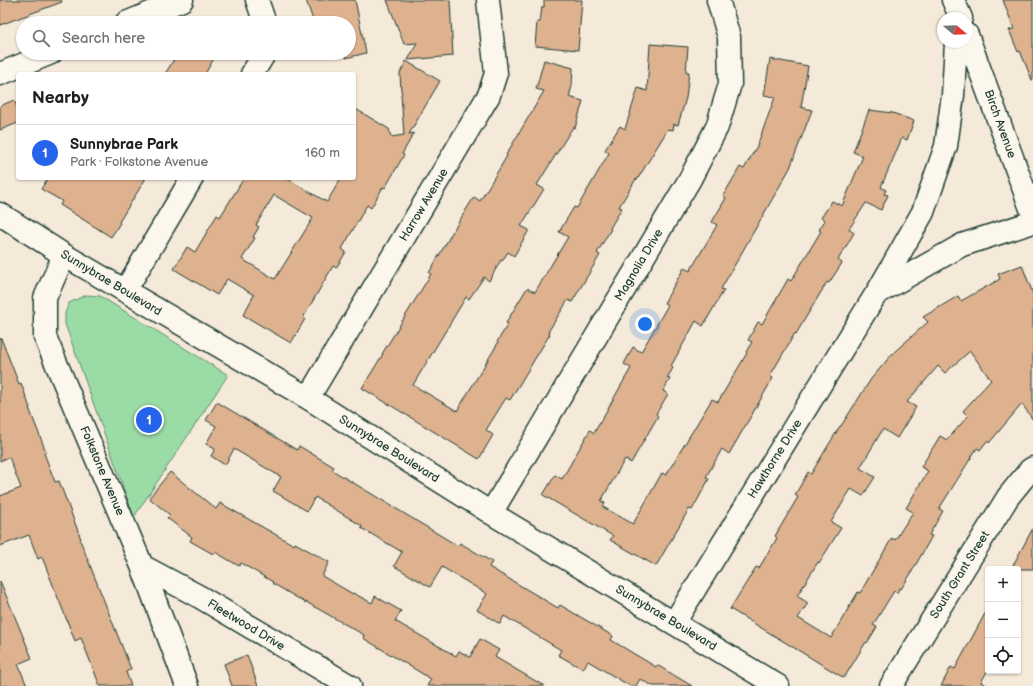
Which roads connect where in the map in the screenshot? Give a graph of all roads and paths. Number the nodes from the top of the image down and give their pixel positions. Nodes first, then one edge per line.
1 (182, 0) edge
2 (257, 0) edge
3 (488, 0) edge
4 (718, 0) edge
5 (143, 16) edge
6 (263, 16) edge
7 (956, 48) edge
8 (972, 48) edge
9 (35, 60) edge
10 (261, 60) edge
11 (253, 72) edge
12 (0, 74) edge
13 (191, 180) edge
14 (0, 214) edge
15 (1033, 214) edge
16 (1033, 222) edge
17 (64, 255) junction
18 (125, 291) junction
19 (876, 294) junction
20 (308, 398) junction
21 (1033, 468) edge
22 (491, 513) junction
23 (142, 566) junction
24 (674, 623) junction
25 (187, 686) edge
26 (350, 686) edge
27 (778, 686) edge
28 (891, 686) edge

1 - 5 street
2 - 6 street
3 - 20 street, Harrow Avenue
4 - 22 street, Magnolia Drive
7 - 19 street, Hawthorne Drive
8 - 15 street, Birch Avenue
9 - 12 street
10 - 11 street
13 - 18 street
14 - 17 street, Sunnybrae Boulevard
16 - 19 street, Hawthorne Drive
17 - 18 street, Sunnybrae Boulevard
17 - 23 street, Folkstone Avenue
18 - 20 street, Sunnybrae Boulevard
19 - 24 street, Hawthorne Drive
20 - 22 street, Sunnybrae Boulevard
21 - 28 street, South Grant Street
22 - 24 street, Sunnybrae Boulevard
23 - 25 street, Folkstone Avenue
23 - 26 street, Fleetwood Drive
24 - 27 street, Sunnybrae Boulevard

